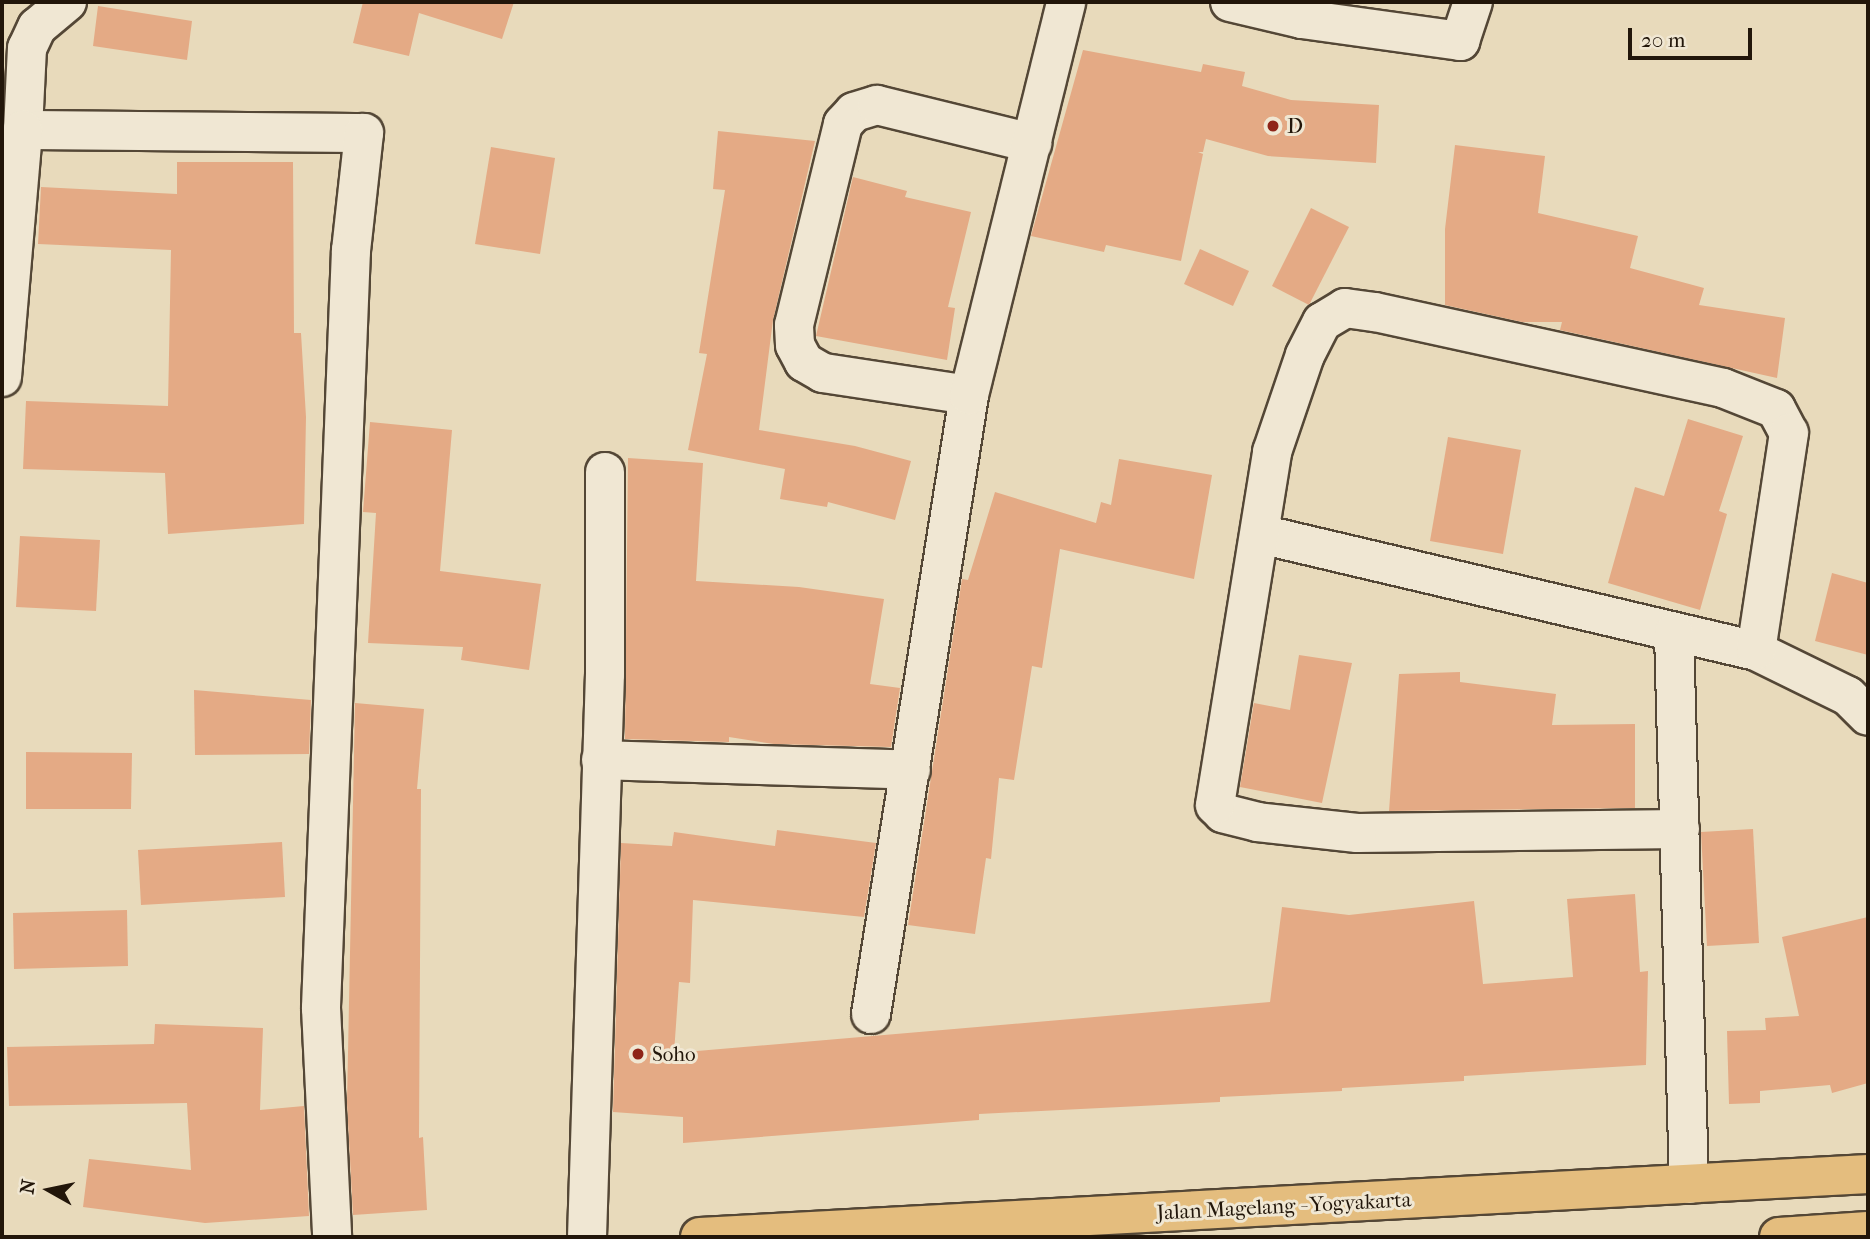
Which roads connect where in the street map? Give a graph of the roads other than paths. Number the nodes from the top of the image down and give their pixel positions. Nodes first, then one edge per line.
1 (67, 2) edge
2 (1066, 2) edge
3 (1230, 2) edge
4 (1473, 2) edge
5 (1304, 10) edge
6 (23, 130) junction
7 (1032, 143) junction
8 (2, 377) edge
9 (970, 395) junction
10 (605, 472) dead end
11 (1260, 534) junction
12 (1674, 633) junction
13 (1756, 651) junction
14 (1868, 716) edge
15 (601, 760) junction
16 (911, 770) junction
17 (1680, 828) junction
18 (871, 1014) dead end
19 (1868, 1174) edge
20 (1689, 1184) junction
21 (1868, 1231) edge
22 (332, 1237) edge
23 (587, 1237) edge
24 (700, 1237) edge
25 (1779, 1237) edge
26 (1786, 1237) edge

1 - 6 street
2 - 7 street
3 - 5 street
4 - 5 street
6 - 8 street
6 - 22 street
7 - 9 street
7 - 9 street
9 - 16 street
10 - 15 street
11 - 12 street
11 - 13 street
11 - 17 street
12 - 13 street
12 - 17 street
13 - 14 street
15 - 16 street
15 - 23 street
16 - 18 street
17 - 20 street
19 - 20 highway, Jalan Magelang - Yogyakarta
20 - 24 highway, Jalan Magelang - Yogyakarta
21 - 26 highway
25 - 26 highway

